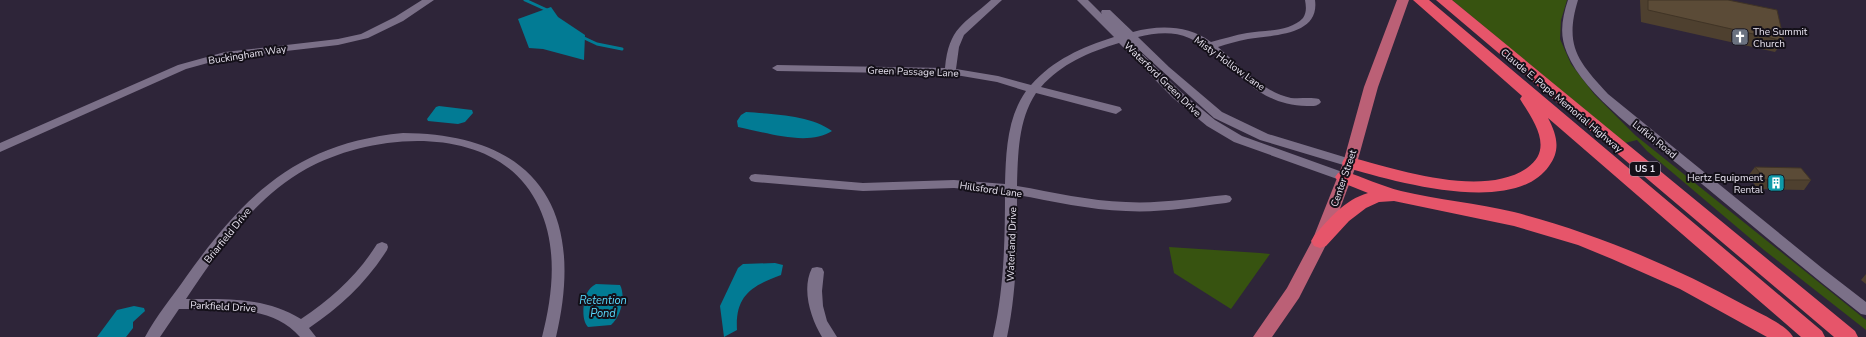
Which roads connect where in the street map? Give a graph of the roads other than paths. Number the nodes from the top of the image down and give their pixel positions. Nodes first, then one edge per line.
1 (429, 0) edge
2 (997, 0) edge
3 (1082, 0) edge
4 (1093, 0) edge
5 (1310, 0) edge
6 (1420, 0) edge
7 (1444, 0) edge
8 (1573, 0) edge
9 (1402, 4) edge
10 (1126, 37) junction
11 (1210, 46) junction
12 (777, 68) dead end
13 (950, 71) junction
14 (1517, 83) junction
15 (1034, 88) junction
16 (1315, 102) dead end
17 (1116, 110) dead end
18 (0, 148) edge
19 (1347, 170) junction
20 (755, 178) dead end
21 (1012, 191) junction
22 (1401, 196) junction
23 (1226, 199) dead end
24 (1320, 241) junction
25 (382, 247) dead end
26 (817, 272) dead end
27 (176, 304) junction
28 (1866, 310) edge
29 (305, 332) edge
30 (152, 337) edge
31 (549, 337) edge
32 (830, 337) edge
33 (1000, 337) edge
34 (1262, 337) edge
35 (1783, 337) edge
36 (1815, 337) edge
37 (1848, 337) edge

1 - 18 street, Buckingham Way
2 - 13 street
3 - 10 street, Waterford Green Drive
4 - 10 street, Waterford Green Drive
5 - 11 street
6 - 14 highway, Claude E. Pope Memorial Highway / US 1
7 - 37 highway, Claude E. Pope Memorial Highway / US 1
8 - 28 street, Lufkin Road
9 - 19 main road, Center Street
10 - 11 street, Misty Hollow Lane
10 - 15 street, Waterland Drive
10 - 19 street, Waterford Green Drive
10 - 19 street, Waterford Green Drive
11 - 16 street, Misty Hollow Lane
12 - 13 street, Green Passage Lane
13 - 15 street, Green Passage Lane
14 - 19 highway
14 - 36 highway, Claude E. Pope Memorial Highway / US 1
15 - 17 street, Green Passage Lane
15 - 21 street, Waterland Drive
19 - 22 highway
19 - 24 main road, Center Street
20 - 21 street, Hillsford Lane
21 - 23 street, Hillsford Lane
21 - 33 street, Waterland Drive
22 - 24 highway
22 - 35 highway
24 - 34 main road, Center Street
25 - 29 street
26 - 32 street
27 - 29 street, Parkfield Drive
27 - 30 street, Briarfield Drive
27 - 31 street, Briarfield Drive

